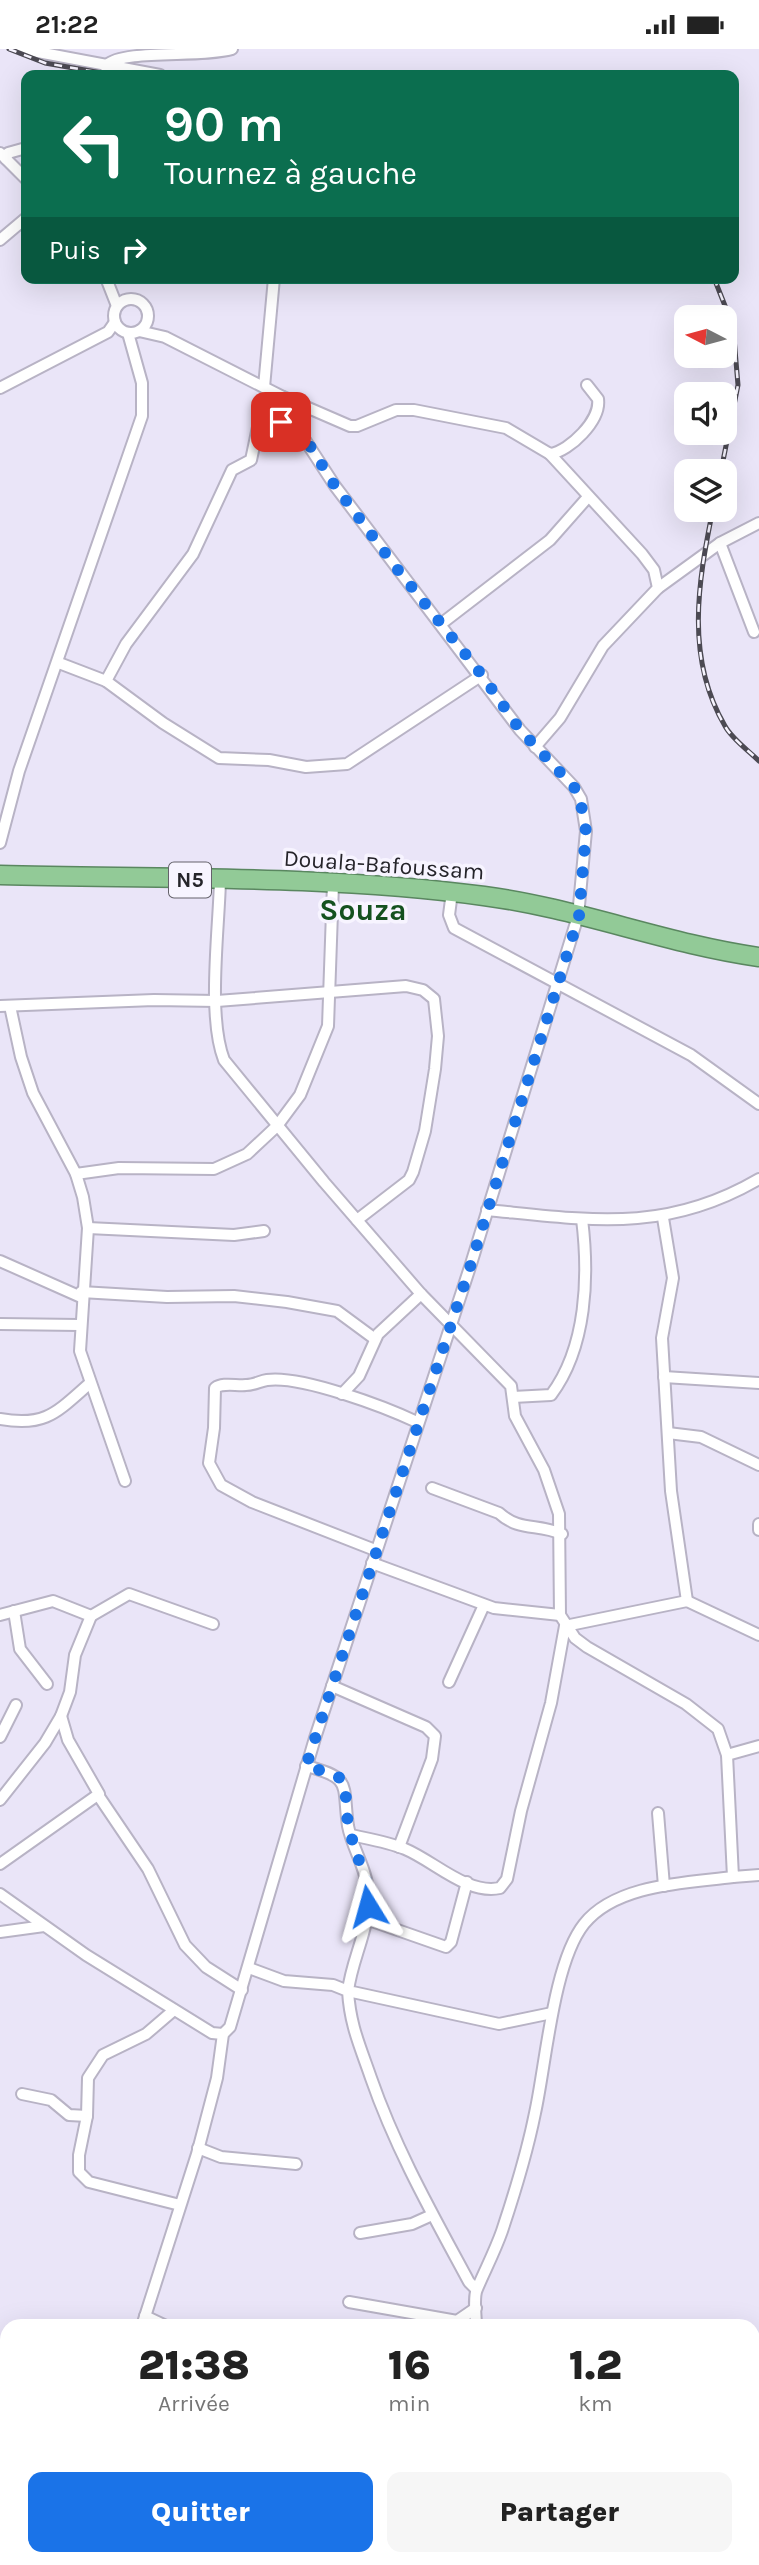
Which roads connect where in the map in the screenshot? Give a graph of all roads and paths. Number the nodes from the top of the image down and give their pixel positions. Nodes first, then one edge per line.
1 (22, 49) edge
2 (232, 49) edge
3 (106, 70) edge
4 (21, 149) edge
5 (3, 156) edge
6 (21, 174) edge
7 (21, 222) edge
8 (0, 240) edge
9 (110, 284) edge
10 (273, 284) edge
11 (117, 306) junction
12 (115, 322) junction
13 (134, 332) junction
14 (587, 385) dead end
15 (264, 387) junction
16 (0, 388) edge
17 (284, 397) junction
18 (295, 422) junction
19 (550, 454) junction
20 (589, 497) junction
21 (759, 523) edge
22 (720, 543) junction
23 (658, 588) junction
24 (441, 624) junction
25 (754, 632) dead end
26 (59, 663) junction
27 (482, 675) junction
28 (106, 681) junction
29 (535, 747) junction
30 (0, 843) edge
31 (0, 876) edge
32 (220, 880) junction
33 (332, 884) junction
34 (452, 891) junction
35 (579, 916) junction
36 (759, 957) edge
37 (558, 982) junction
38 (328, 992) junction
39 (217, 1001) junction
40 (5, 1006) edge
41 (759, 1104) edge
42 (277, 1126) junction
43 (76, 1174) junction
44 (759, 1179) edge
45 (487, 1210) junction
46 (663, 1218) junction
47 (582, 1219) junction
48 (357, 1220) junction
49 (88, 1228) junction
50 (264, 1231) dead end
51 (0, 1261) edge
52 (421, 1294) junction
53 (81, 1295) junction
54 (450, 1323) junction
55 (0, 1324) edge
56 (79, 1325) junction
57 (375, 1339) junction
58 (664, 1377) junction
59 (759, 1383) edge
60 (89, 1384) junction
61 (342, 1394) junction
62 (513, 1397) junction
63 (0, 1419) edge
64 (416, 1422) junction
65 (668, 1433) junction
66 (759, 1465) edge
67 (125, 1481) dead end
68 (432, 1488) dead end
69 (759, 1524) edge
70 (759, 1530) edge
71 (562, 1534) junction
72 (374, 1550) junction
73 (372, 1563) junction
74 (687, 1601) junction
75 (484, 1605) junction
76 (14, 1611) junction
77 (0, 1615) edge
78 (91, 1616) junction
79 (563, 1620) junction
80 (213, 1624) dead end
81 (759, 1635) edge
82 (449, 1682) dead end
83 (47, 1683) dead end
84 (332, 1686) junction
85 (16, 1705) dead end
86 (61, 1716) junction
87 (0, 1737) edge
88 (759, 1746) edge
89 (727, 1755) junction
90 (306, 1766) junction
91 (98, 1795) junction
92 (0, 1800) edge
93 (658, 1812) dead end
94 (351, 1835) junction
95 (399, 1847) junction
96 (0, 1864) edge
97 (759, 1875) edge
98 (733, 1877) junction
99 (467, 1882) junction
100 (664, 1886) junction
101 (0, 1894) edge
102 (366, 1919) junction
103 (44, 1926) junction
104 (0, 1932) edge
105 (249, 1968) junction
106 (242, 1990) junction
107 (348, 1991) junction
108 (174, 2010) junction
109 (552, 2013) junction
110 (223, 2034) junction
111 (22, 2094) dead end
112 (87, 2116) junction
113 (198, 2148) junction
114 (296, 2164) dead end
115 (180, 2205) junction
116 (432, 2215) junction
117 (360, 2233) dead end
118 (476, 2289) junction
119 (349, 2302) dead end
120 (476, 2308) junction
121 (145, 2319) edge
122 (446, 2319) edge
123 (460, 2319) edge
124 (476, 2319) edge

1 - 3 street
2 - 3 street
4 - 5 street
5 - 6 street
7 - 8 street
9 - 11 street
10 - 15 street
11 - 12 street
11 - 13 street
12 - 13 street
12 - 16 street
13 - 15 street
13 - 26 street
14 - 19 street
15 - 17 street
17 - 18 street
17 - 19 street
18 - 24 street
18 - 28 street
19 - 20 street
20 - 23 street
20 - 24 street
21 - 22 street
22 - 23 street
22 - 25 street
23 - 29 street
24 - 27 street
26 - 28 street
26 - 30 street
27 - 28 street
27 - 29 street
29 - 35 street
31 - 32 highway, Douala-Bafoussam / N5
32 - 33 highway, Douala-Bafoussam / N5
32 - 39 street
33 - 34 highway, Douala-Bafoussam / N5
33 - 38 street
34 - 35 highway, Douala-Bafoussam / N5
34 - 37 street
35 - 36 highway, Douala-Bafoussam / N5
35 - 37 street
37 - 41 street
37 - 45 street
38 - 39 street
38 - 42 street
38 - 48 street
39 - 40 street
39 - 42 street
40 - 43 street
42 - 43 street
42 - 48 street
43 - 49 street
44 - 46 street
45 - 47 street
45 - 54 street
46 - 47 street
46 - 58 street
47 - 62 street
48 - 52 street
49 - 50 street
49 - 53 street
51 - 53 street
52 - 54 street
52 - 57 street
53 - 56 street
53 - 57 street
54 - 62 street
54 - 64 street
55 - 56 street
56 - 60 street
57 - 61 street
58 - 59 street
58 - 65 street
60 - 63 street
60 - 67 street
61 - 64 street
61 - 72 street
62 - 71 street
64 - 72 street
65 - 66 street
65 - 74 street
68 - 71 street
69 - 70 street
71 - 79 street
72 - 73 street
73 - 75 street
73 - 84 street
74 - 79 street
74 - 81 street
75 - 79 street
75 - 82 street
76 - 77 street
76 - 78 street
76 - 83 street
78 - 80 street
78 - 86 street
79 - 89 street
79 - 99 street
84 - 90 street
84 - 95 street
85 - 87 street
86 - 91 street
86 - 92 street
88 - 89 street
89 - 98 street
90 - 94 street
90 - 105 street
91 - 96 street
91 - 106 street
93 - 100 street
94 - 95 street
94 - 102 street
95 - 99 street
97 - 98 street
98 - 100 street
99 - 102 street
100 - 109 street
101 - 103 street
102 - 107 street
103 - 104 street
103 - 108 street
105 - 106 street
105 - 107 street
106 - 110 street
107 - 109 street
107 - 116 street
108 - 110 street
108 - 112 street
109 - 118 street
110 - 113 street
111 - 112 street
112 - 115 street
113 - 114 street
113 - 115 street
115 - 121 street
116 - 117 street
116 - 118 street
118 - 120 street
119 - 122 street
120 - 123 street
120 - 124 street

